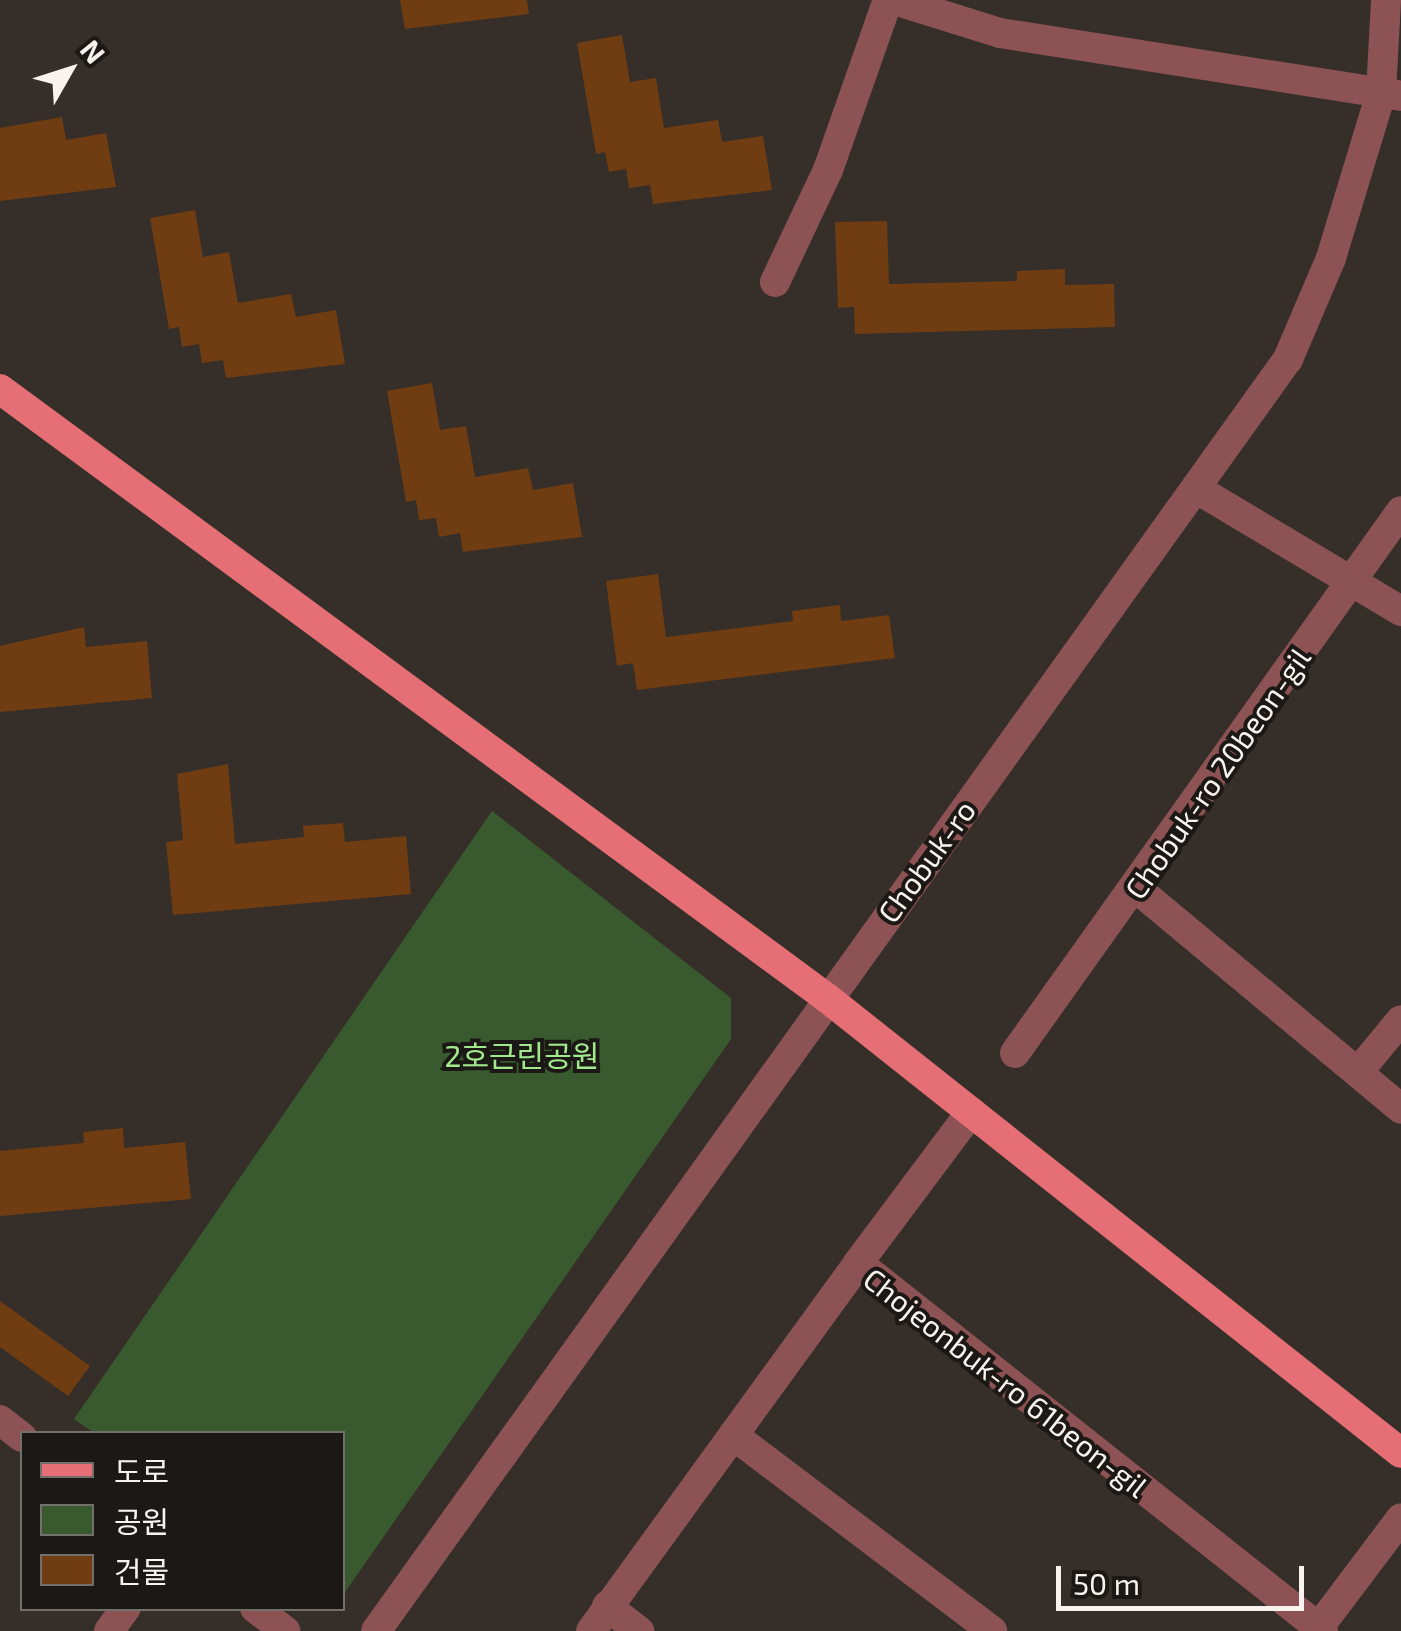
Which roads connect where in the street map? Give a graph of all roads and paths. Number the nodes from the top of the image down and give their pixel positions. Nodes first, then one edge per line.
1 (891, 0) edge
2 (1386, 0) edge
3 (1391, 94) edge
4 (775, 282) dead end
5 (0, 390) edge
6 (1198, 489) junction
7 (1401, 511) edge
8 (1350, 586) junction
9 (1401, 611) edge
10 (1136, 888) junction
11 (827, 998) junction
12 (1401, 1020) edge
13 (1016, 1053) dead end
14 (1358, 1072) junction
15 (1401, 1109) edge
16 (972, 1112) junction
17 (858, 1263) junction
18 (0, 1420) edge
19 (733, 1434) junction
20 (20, 1435) edge
21 (1401, 1453) edge
22 (1401, 1518) edge
23 (259, 1611) edge
24 (599, 1618) edge
25 (1319, 1630) edge
26 (285, 1631) edge
27 (376, 1631) edge
28 (639, 1631) edge
29 (992, 1631) edge

1 - 3 street
1 - 4 street
2 - 3 street, Chobuk-ro
3 - 6 street, Chobuk-ro
5 - 11 main road
6 - 8 street
6 - 11 street, Chobuk-ro
7 - 8 street, Chobuk-ro 20beon-gil
8 - 9 street
8 - 10 street, Chobuk-ro 20beon-gil
10 - 13 street, Chobuk-ro 20beon-gil
10 - 14 street
11 - 16 main road
11 - 27 street, Chobuk-ro
12 - 14 street
14 - 15 street
16 - 17 street
16 - 21 main road
17 - 19 street, Chojeonbuk-ro 61beon-gil
17 - 25 street, Chojeonbuk-ro 61beon-gil
18 - 20 street
19 - 24 street, Chojeonbuk-ro 61beon-gil
19 - 29 street
22 - 25 street, Chojeonbuk-ro 61beon-gil
23 - 26 street
24 - 28 street, Chojeonbuk-ro 61beon-gil

